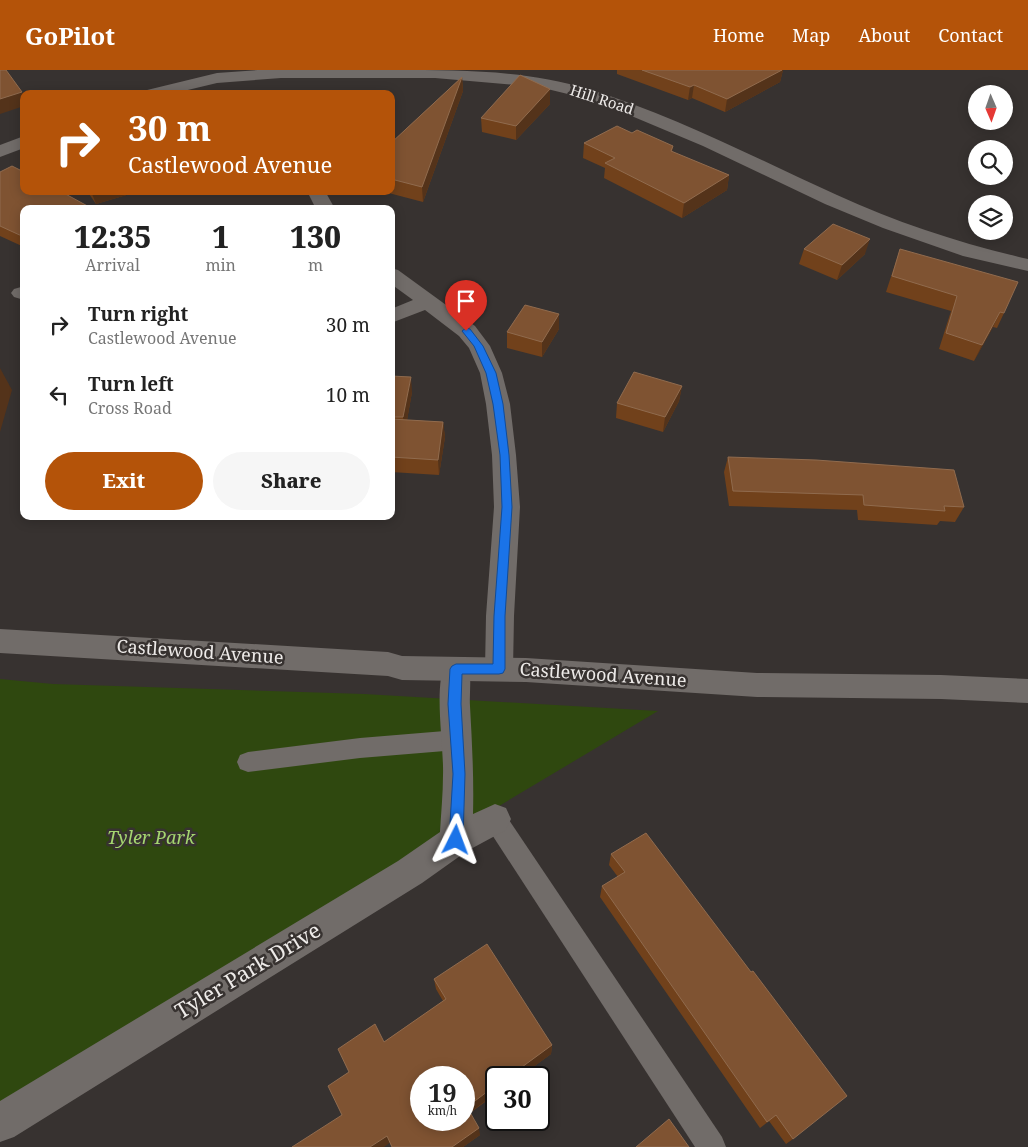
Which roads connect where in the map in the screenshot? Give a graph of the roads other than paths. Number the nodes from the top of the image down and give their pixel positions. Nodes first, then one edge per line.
1 (282, 77) edge
2 (166, 90) edge
3 (20, 143) edge
4 (0, 152) edge
5 (1028, 265) edge
6 (395, 277) edge
7 (426, 302) junction
8 (395, 315) edge
9 (0, 641) edge
10 (456, 669) junction
11 (499, 669) junction
12 (1028, 691) edge
13 (457, 740) junction
14 (248, 762) dead end
15 (495, 819) joint
16 (456, 840) junction
17 (0, 1123) edge
18 (712, 1147) edge

1 - 2 street, Hill Road
1 - 5 street, Hill Road
3 - 4 street
6 - 7 street
7 - 8 street
7 - 11 street
9 - 10 street, Castlewood Avenue
10 - 11 street, Castlewood Avenue
10 - 13 street
11 - 12 street, Castlewood Avenue
13 - 14 lane
13 - 16 street
15 - 16 street, Tyler Park Drive
15 - 18 lane
16 - 17 street, Tyler Park Drive

